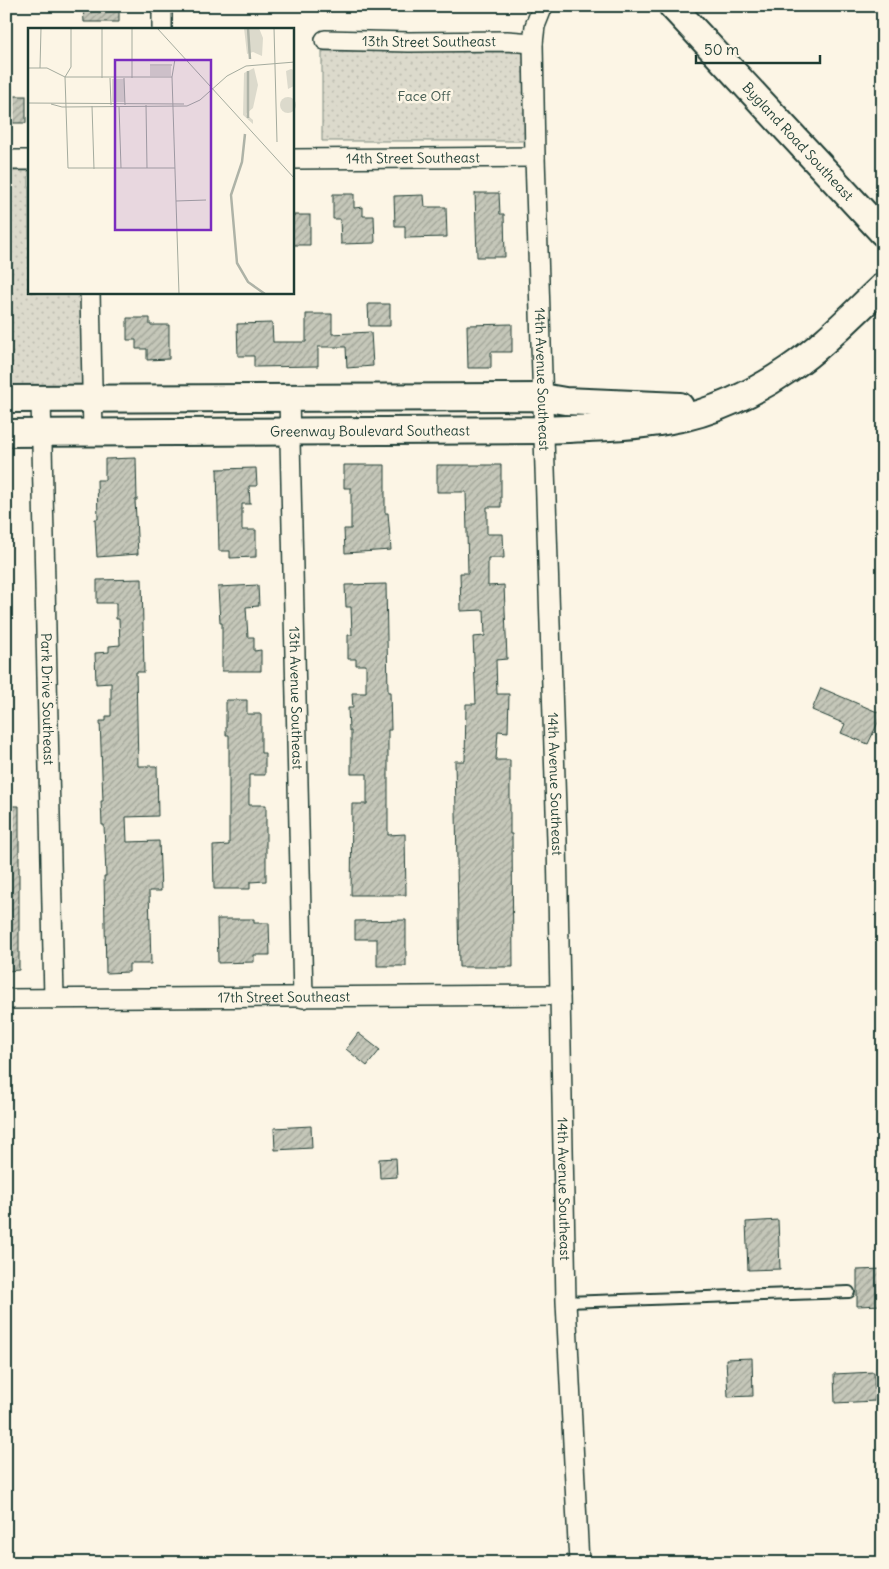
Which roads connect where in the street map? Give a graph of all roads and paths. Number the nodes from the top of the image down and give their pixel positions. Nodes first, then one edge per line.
1 (162, 6) edge
2 (543, 6) edge
3 (672, 6) edge
4 (162, 28) edge
5 (325, 40) dead end
6 (533, 43) junction
7 (535, 157) junction
8 (294, 159) edge
9 (6, 160) edge
10 (28, 160) edge
11 (883, 233) edge
12 (883, 286) edge
13 (90, 294) edge
14 (542, 397) junction
15 (288, 398) junction
16 (6, 399) edge
17 (41, 399) junction
18 (93, 399) junction
19 (730, 402) junction
20 (542, 430) junction
21 (93, 432) junction
22 (289, 432) junction
23 (6, 433) edge
24 (42, 433) junction
25 (560, 995) junction
26 (303, 998) junction
27 (6, 999) edge
28 (54, 999) junction
29 (849, 1292) dead end
30 (566, 1302) junction
31 (579, 1563) edge

1 - 4 street
2 - 6 street, 14th Avenue Southeast
3 - 11 street, Bygland Road Southeast
5 - 6 street, 13th Street Southeast
6 - 7 street, 14th Avenue Southeast
7 - 8 street, 14th Street Southeast
7 - 14 street, 14th Avenue Southeast
9 - 10 street
12 - 19 street, Greenway Boulevard Southeast
13 - 18 street
14 - 15 street, Greenway Boulevard Southeast
14 - 19 street, Greenway Boulevard Southeast
14 - 20 street, 14th Avenue Southeast
15 - 18 street, Greenway Boulevard Southeast
15 - 22 street, 13th Avenue Southeast
16 - 17 street, Greenway Boulevard Southeast
17 - 18 street, Greenway Boulevard Southeast
17 - 24 street, Park Drive Southeast
18 - 21 street
19 - 20 street, Greenway Boulevard Southeast
20 - 22 street, Greenway Boulevard Southeast
20 - 25 street, 14th Avenue Southeast
21 - 22 street, Greenway Boulevard Southeast
21 - 24 street, Greenway Boulevard Southeast
22 - 26 street, 13th Avenue Southeast
23 - 24 street, Greenway Boulevard Southeast
24 - 28 street, Park Drive Southeast
25 - 26 street, 17th Street Southeast
25 - 30 street, 14th Avenue Southeast
26 - 28 street, 17th Street Southeast
27 - 28 street, 17th Street Southeast
29 - 30 lane
30 - 31 street, 14th Avenue Southeast

